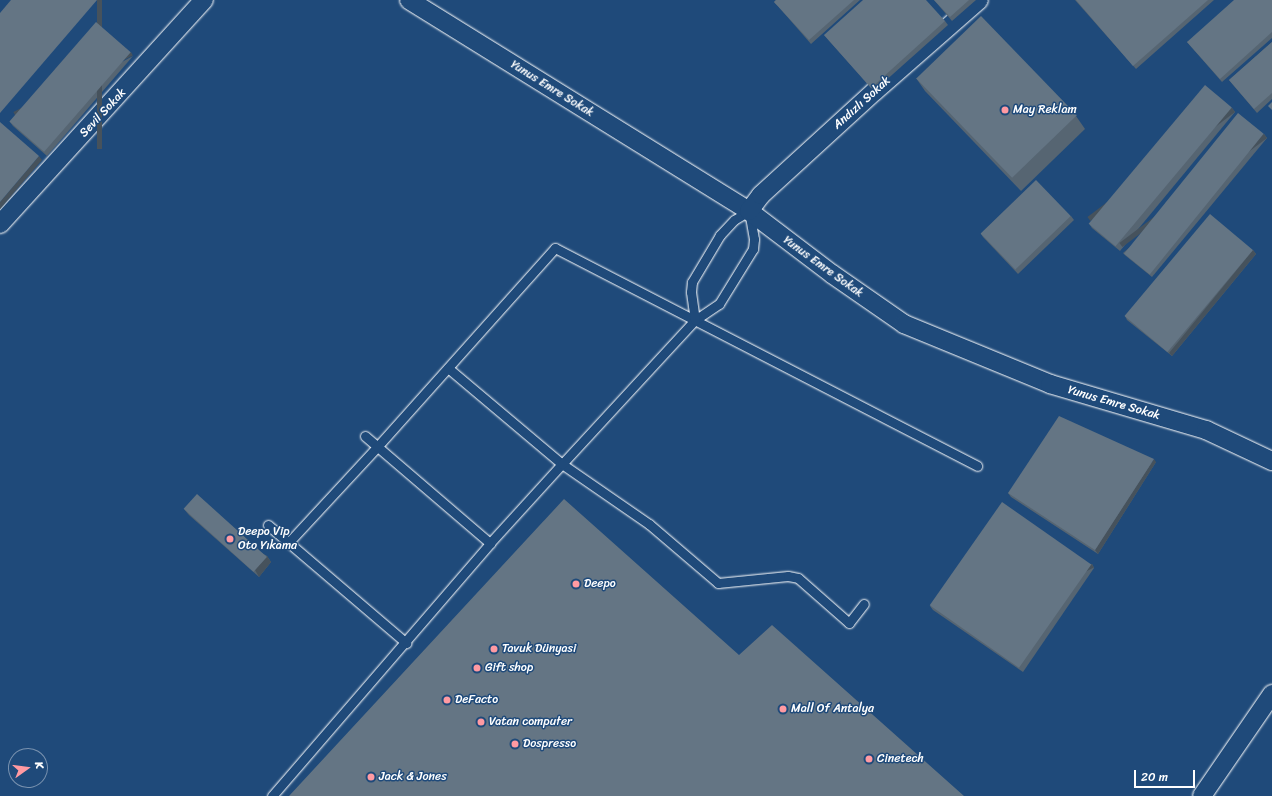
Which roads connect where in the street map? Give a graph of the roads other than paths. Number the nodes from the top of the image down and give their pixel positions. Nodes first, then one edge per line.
1 (204, 0) edge
2 (409, 0) edge
3 (979, 0) edge
4 (749, 211) junction
5 (0, 224) edge
6 (695, 320) junction
7 (448, 368) junction
8 (365, 436) dead end
9 (377, 447) junction
10 (1272, 461) edge
11 (562, 464) junction
12 (976, 466) dead end
13 (268, 525) dead end
14 (289, 542) junction
15 (490, 544) junction
16 (864, 604) dead end
17 (406, 643) junction
18 (1272, 694) edge
19 (272, 796) edge
20 (1202, 796) edge

1 - 5 street, Sevil Sokak
2 - 4 street, Yunus Emre Sokak
3 - 4 street, Andızlı Sokak
4 - 6 lane
4 - 6 lane
4 - 10 street, Yunus Emre Sokak
6 - 7 lane
6 - 11 lane
6 - 12 lane
7 - 9 lane
7 - 11 lane
8 - 9 lane
9 - 14 lane
9 - 15 lane
11 - 15 lane
11 - 16 lane
13 - 14 lane
14 - 17 lane
15 - 17 lane
17 - 19 lane
18 - 20 street

